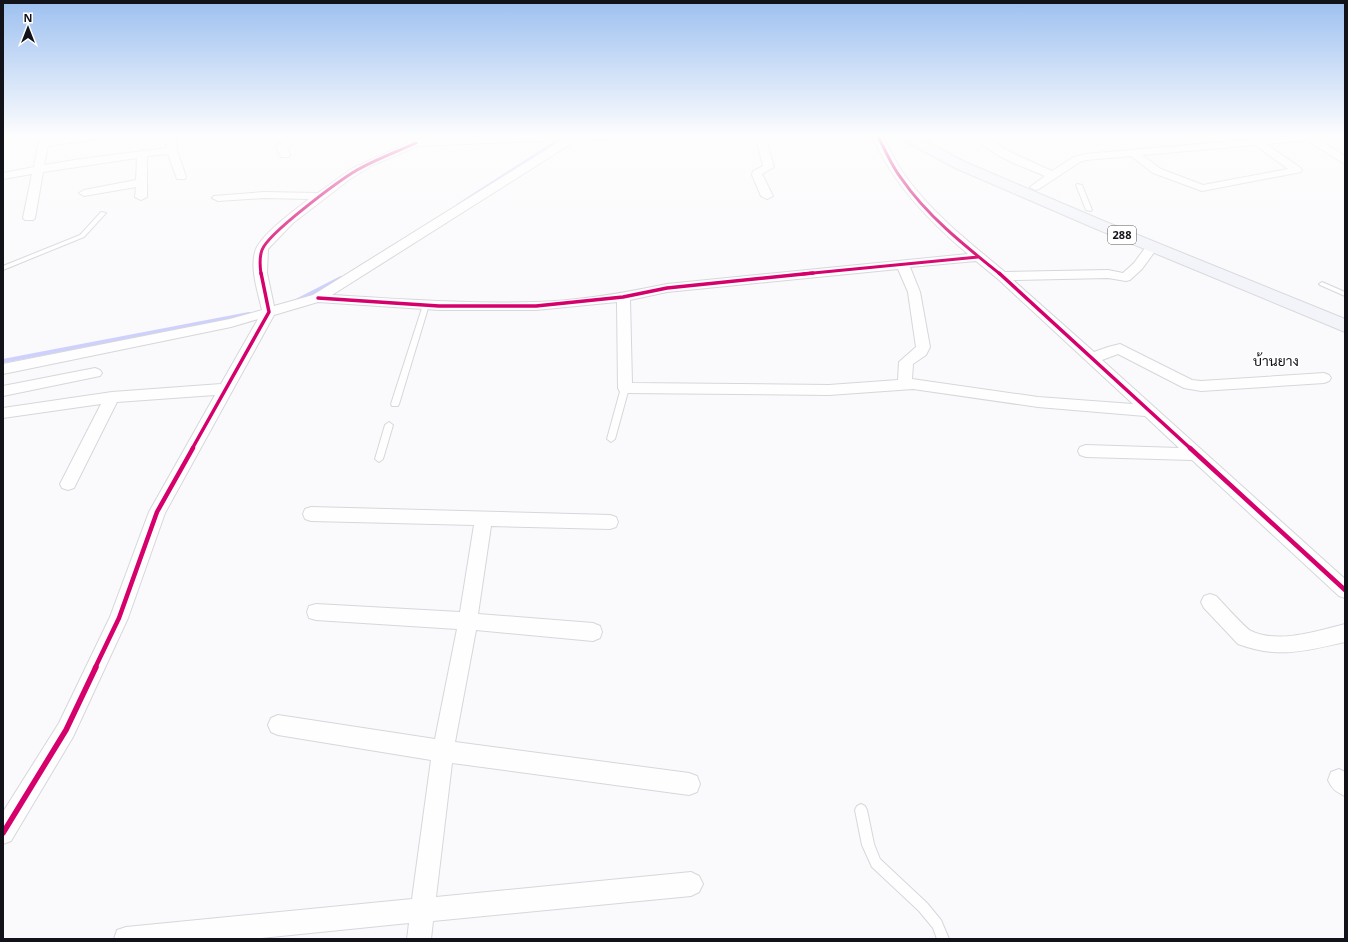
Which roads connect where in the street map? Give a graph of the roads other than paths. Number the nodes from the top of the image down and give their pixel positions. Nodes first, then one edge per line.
1 (36, 179) edge
2 (140, 179) edge
3 (344, 179) edge
4 (507, 179) edge
5 (759, 179) edge
6 (902, 179) edge
7 (996, 179) edge
8 (1018, 179) edge
9 (1047, 179) edge
10 (1178, 179) edge
11 (1250, 179) edge
12 (140, 183) junction
13 (1079, 185) dead end
14 (1035, 186) junction
15 (84, 193) dead end
16 (321, 196) junction
17 (767, 196) dead end
18 (141, 197) dead end
19 (218, 198) dead end
20 (1089, 210) junction
21 (103, 213) dead end
22 (29, 218) dead end
23 (1105, 222) junction
24 (1152, 247) junction
25 (978, 257) junction
26 (902, 264) junction
27 (3, 268) edge
28 (1002, 276) junction
29 (1322, 284) dead end
30 (1345, 294) edge
31 (623, 297) junction
32 (318, 298) junction
33 (426, 305) junction
34 (269, 312) junction
35 (1345, 314) edge
36 (1345, 326) edge
37 (1091, 359) junction
38 (3, 369) edge
39 (95, 373) dead end
40 (1324, 378) dead end
41 (905, 384) junction
42 (625, 388) junction
43 (225, 389) junction
44 (3, 391) edge
45 (112, 397) junction
46 (395, 404) dead end
47 (1150, 411) junction
48 (3, 413) edge
49 (389, 425) dead end
50 (612, 439) dead end
51 (1086, 451) dead end
52 (1197, 454) junction
53 (379, 459) dead end
54 (68, 484) dead end
55 (311, 514) dead end
56 (483, 519) junction
57 (610, 522) dead end
58 (1345, 590) edge
59 (1210, 602) dead end
60 (316, 612) dead end
61 (468, 621) junction
62 (593, 632) dead end
63 (1345, 633) edge
64 (278, 725) dead end
65 (443, 751) junction
66 (689, 784) dead end
67 (861, 810) dead end
68 (3, 833) edge
69 (691, 884) dead end
70 (423, 910) junction
71 (126, 939) edge
72 (419, 939) edge
73 (943, 939) edge

1 - 22 street
2 - 12 street
3 - 16 street
4 - 32 street
5 - 17 street
6 - 25 street
7 - 23 main road, 288
8 - 14 main road, 288
9 - 14 street
10 - 11 street
12 - 15 street
12 - 18 street
13 - 20 lane
14 - 20 main road, 288
16 - 19 street
16 - 34 street
20 - 23 main road, 288
21 - 27 lane
23 - 24 main road, 288
23 - 35 main road, 288
24 - 28 street
24 - 36 main road, 288
25 - 26 street
25 - 28 street
26 - 31 street
26 - 41 street
28 - 37 street
29 - 30 lane
31 - 33 street
31 - 42 street
32 - 33 street
32 - 34 street
33 - 46 lane
34 - 38 street
34 - 43 street
37 - 40 street
37 - 47 street
39 - 44 street
41 - 42 street
41 - 47 street
42 - 50 lane
43 - 45 street
43 - 68 street
45 - 48 street
45 - 54 street
47 - 52 street
49 - 53 lane
51 - 52 street
52 - 58 street
55 - 56 street
56 - 57 street
56 - 61 street
59 - 63 street
60 - 61 street
61 - 62 street
61 - 65 street
64 - 65 street
65 - 66 street
65 - 70 street
67 - 73 lane
69 - 70 street
70 - 71 street
70 - 72 street

